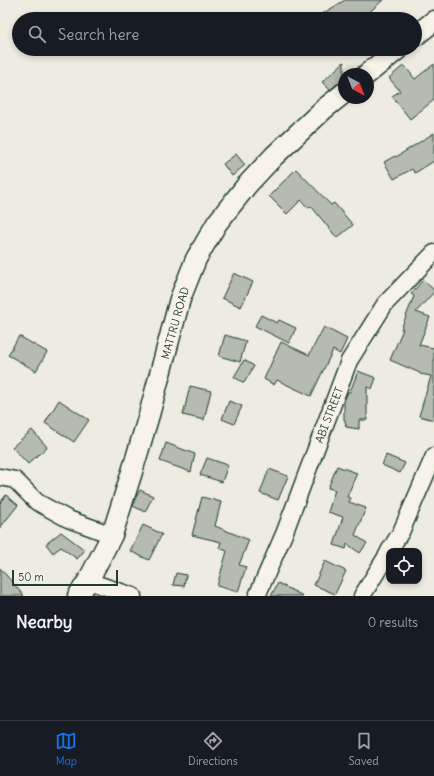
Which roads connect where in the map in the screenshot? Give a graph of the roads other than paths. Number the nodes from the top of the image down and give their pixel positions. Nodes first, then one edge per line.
1 (434, 22) edge
2 (422, 31) edge
3 (389, 56) edge
4 (374, 68) edge
5 (338, 98) edge
6 (434, 253) edge
7 (434, 456) edge
8 (0, 477) edge
9 (112, 535) junction
10 (391, 548) edge
11 (386, 556) edge
12 (83, 589) edge
13 (133, 596) edge
14 (257, 596) edge
15 (362, 596) edge

1 - 2 main road
3 - 4 main road
5 - 9 main road, MATTRU ROAD
6 - 14 street, ABI STREET
7 - 10 street
8 - 9 street
9 - 12 main road, MATTRU ROAD
11 - 15 street
12 - 13 street

